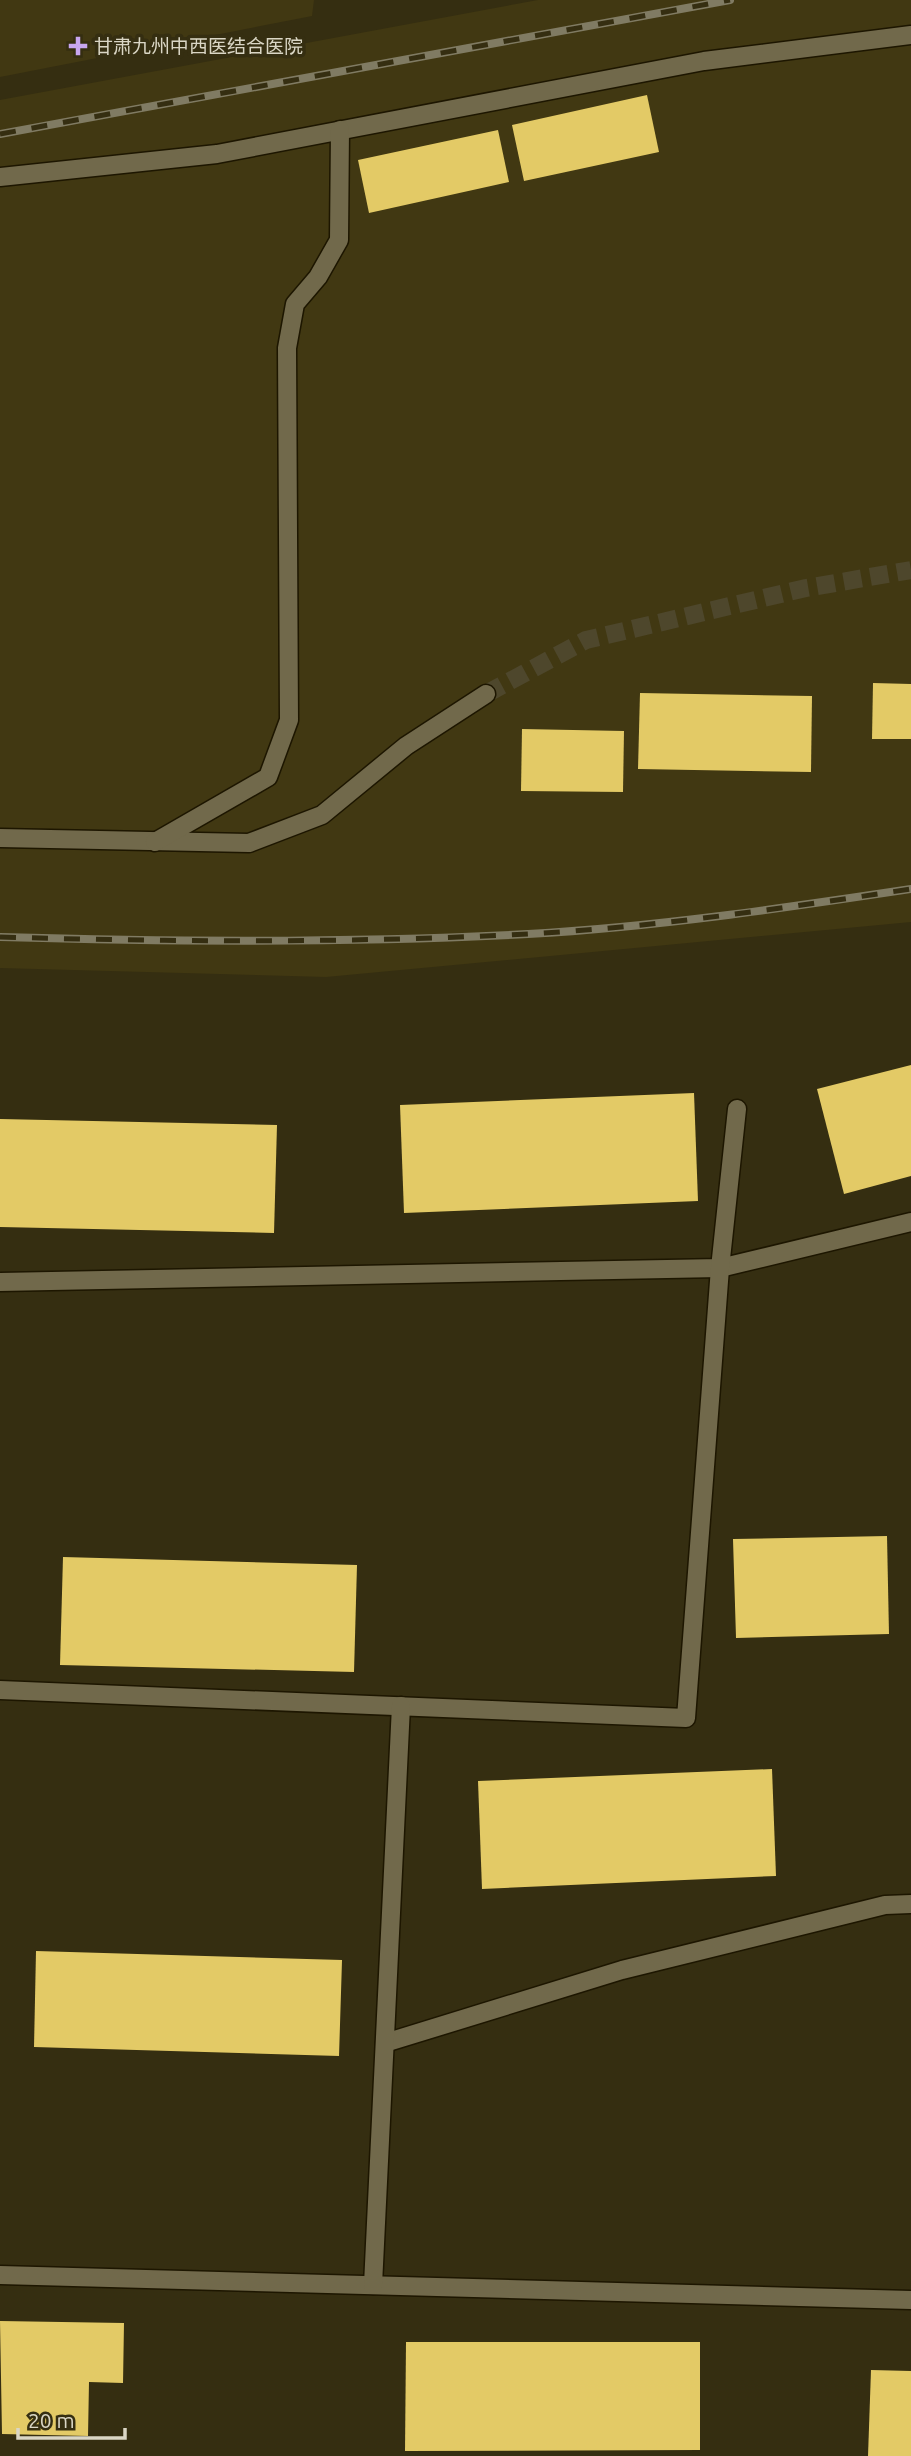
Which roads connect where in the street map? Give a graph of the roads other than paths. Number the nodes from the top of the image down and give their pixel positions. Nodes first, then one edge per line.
1 (911, 35) edge
2 (340, 130) junction
3 (0, 177) edge
4 (486, 694) tunnel mouth
5 (0, 838) edge
6 (155, 842) junction
7 (737, 1109) dead end
8 (911, 1222) edge
9 (720, 1268) junction
10 (0, 1283) edge
11 (0, 1690) edge
12 (401, 1706) junction
13 (911, 1904) edge
14 (385, 2043) junction
15 (0, 2275) edge
16 (373, 2285) junction
17 (911, 2300) edge

1 - 2 lane
2 - 3 lane
2 - 6 lane
4 - 6 lane
5 - 6 lane
7 - 9 lane
8 - 9 lane
9 - 10 lane
9 - 12 lane
11 - 12 lane
12 - 14 lane
13 - 14 lane
14 - 16 lane
15 - 16 lane
16 - 17 lane

